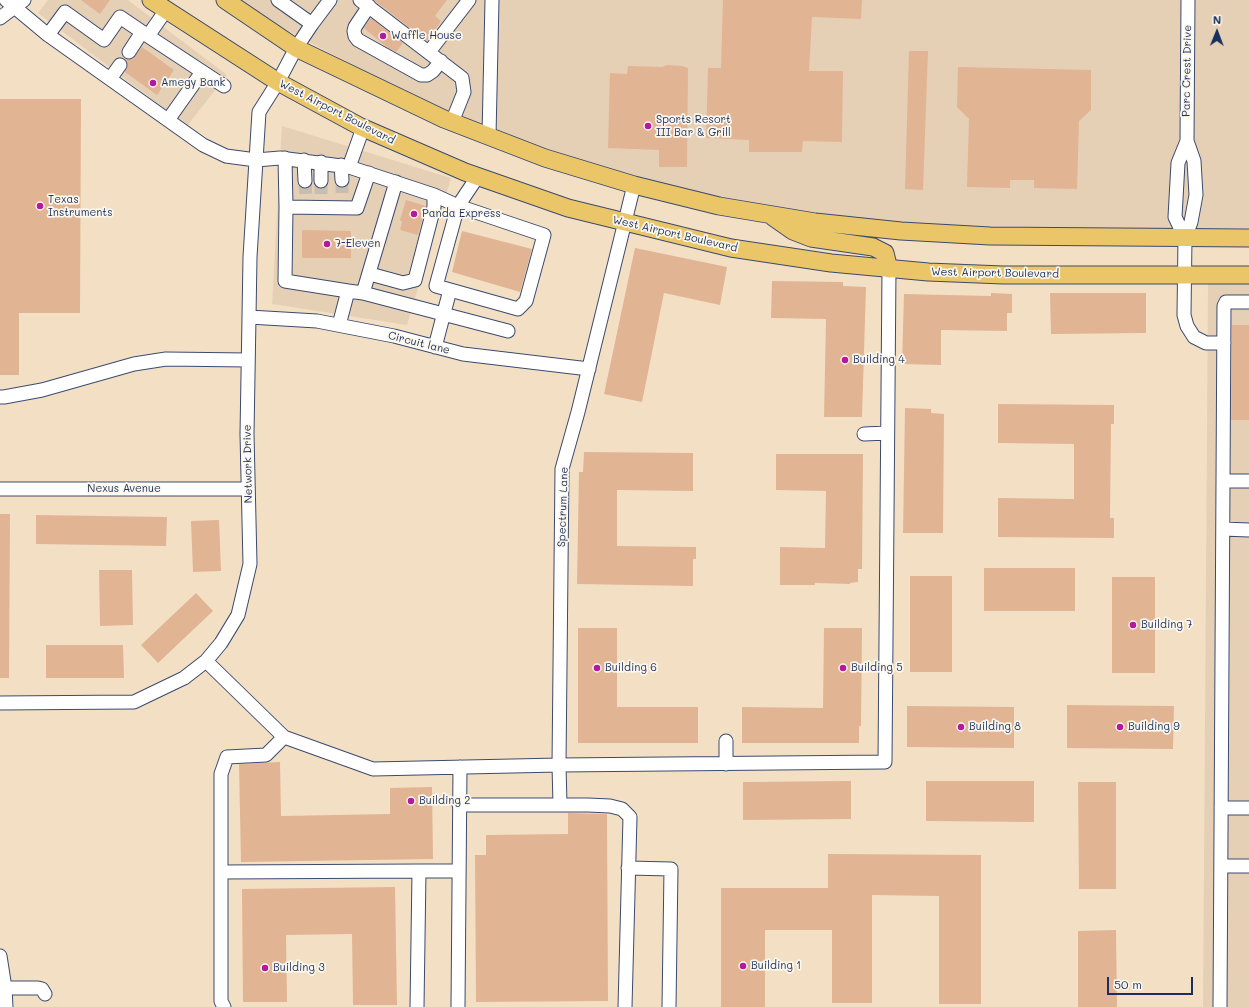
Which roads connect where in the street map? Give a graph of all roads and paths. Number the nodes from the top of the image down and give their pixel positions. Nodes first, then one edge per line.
1 (151, 0) edge
2 (225, 0) edge
3 (278, 0) edge
4 (330, 0) edge
5 (469, 0) edge
6 (492, 0) edge
7 (1188, 0) edge
8 (15, 2) edge
9 (364, 3) edge
10 (166, 10) junction
11 (0, 18) edge
12 (312, 24) junction
13 (48, 34) junction
14 (145, 34) junction
15 (296, 48) junction
16 (129, 52) dead end
17 (429, 52) junction
18 (440, 61) junction
19 (120, 65) dead end
20 (202, 72) junction
21 (110, 78) junction
22 (278, 82) junction
23 (224, 86) dead end
24 (168, 120) junction
25 (452, 122) junction
26 (363, 128) junction
27 (488, 136) junction
28 (1186, 141) junction
29 (285, 158) junction
30 (256, 160) junction
31 (304, 160) junction
32 (321, 162) junction
33 (345, 166) junction
34 (369, 173) junction
35 (478, 176) junction
36 (342, 180) tunnel mouth
37 (305, 181) tunnel mouth
38 (321, 181) tunnel mouth
39 (396, 182) junction
40 (634, 185) junction
41 (434, 195) junction
42 (458, 206) junction
43 (286, 208) junction
44 (768, 214) junction
45 (624, 222) junction
46 (1185, 238) junction
47 (1249, 238) edge
48 (889, 268) junction
49 (370, 274) junction
50 (1185, 275) junction
51 (1249, 275) edge
52 (450, 290) junction
53 (348, 291) junction
54 (363, 293) junction
55 (1249, 302) edge
56 (443, 314) junction
57 (249, 317) junction
58 (339, 325) junction
59 (508, 331) dead end
60 (1224, 343) junction
61 (435, 347) junction
62 (248, 360) junction
63 (589, 369) junction
64 (0, 397) edge
65 (887, 433) junction
66 (864, 434) dead end
67 (1249, 481) edge
68 (1223, 482) junction
69 (0, 489) edge
70 (248, 489) junction
71 (1223, 529) junction
72 (1249, 530) edge
73 (206, 661) junction
74 (0, 703) edge
75 (284, 737) junction
76 (726, 741) dead end
77 (726, 764) junction
78 (559, 765) junction
79 (460, 767) junction
80 (459, 805) junction
81 (560, 805) junction
82 (1221, 808) junction
83 (1249, 808) edge
84 (1221, 866) junction
85 (1249, 866) edge
86 (628, 868) junction
87 (418, 871) junction
88 (459, 871) junction
89 (221, 872) junction
90 (0, 956) edge
91 (5, 988) junction
92 (45, 994) dead end
93 (6, 1007) edge
94 (224, 1007) edge
95 (417, 1007) edge
96 (458, 1007) edge
97 (625, 1007) edge
98 (669, 1007) edge
99 (1220, 1007) edge

1 - 10 main road, West Airport Boulevard
2 - 15 main road
3 - 12 street
4 - 12 street, Network Drive
5 - 17 street
6 - 27 street
7 - 28 street, Parc Crest Drive
8 - 11 street
8 - 13 street
9 - 17 street
9 - 18 street
10 - 14 street
10 - 22 main road, West Airport Boulevard
12 - 15 street, Network Drive
13 - 14 street
13 - 21 street
14 - 16 street
14 - 20 street
15 - 22 street, Network Drive
15 - 25 main road
17 - 18 street
18 - 25 street
19 - 21 street
20 - 23 street
20 - 24 street
21 - 24 street
22 - 26 main road, West Airport Boulevard
22 - 30 street, Network Drive
24 - 30 street
25 - 27 main road
26 - 33 street
26 - 35 main road, West Airport Boulevard
27 - 40 main road
28 - 46 street, Parc Crest Drive
28 - 46 street, Parc Crest Drive
29 - 30 street
29 - 31 street
29 - 43 street
30 - 57 street, Network Drive
31 - 32 street
31 - 37 street
32 - 33 street
32 - 38 street
33 - 34 street
33 - 36 street
34 - 39 street
34 - 43 street
35 - 42 street
35 - 45 main road, West Airport Boulevard
39 - 41 street
39 - 49 street
40 - 44 main road
40 - 45 street, Spectrum Lane
41 - 42 street
41 - 49 street
42 - 52 street
42 - 52 street
43 - 53 street
44 - 46 main road
44 - 48 main road
45 - 48 main road, West Airport Boulevard
45 - 63 street, Spectrum Lane
46 - 47 main road
46 - 50 street, Parc Crest Drive
48 - 50 main road, West Airport Boulevard
48 - 65 street
49 - 54 street
50 - 51 main road, West Airport Boulevard
50 - 60 street, Parc Crest Drive
52 - 56 street
53 - 54 street
53 - 58 street
54 - 56 street
55 - 60 street
56 - 59 street
56 - 61 street
57 - 58 street, Circuit lane
57 - 62 street, Network Drive
58 - 61 street, Circuit lane
60 - 68 street
61 - 63 street, Circuit lane
62 - 64 street
62 - 70 street, Network Drive
63 - 78 street, Spectrum Lane
65 - 66 street
65 - 77 street
67 - 68 street
68 - 71 street
69 - 70 street, Nexus Avenue
70 - 73 street, Network Drive
71 - 72 street
71 - 82 street
73 - 74 street, Network Drive
73 - 75 street
75 - 79 street
75 - 89 street
76 - 77 street
77 - 78 street
78 - 79 street
78 - 81 street, Spectrum Lane
79 - 80 street
80 - 81 street
80 - 88 street
81 - 86 street
82 - 83 street
82 - 84 street
84 - 85 street
84 - 99 street
86 - 97 street
86 - 98 street
87 - 88 street
87 - 89 street
87 - 95 street
88 - 96 street
89 - 94 street
90 - 91 street
91 - 92 street
91 - 93 street

